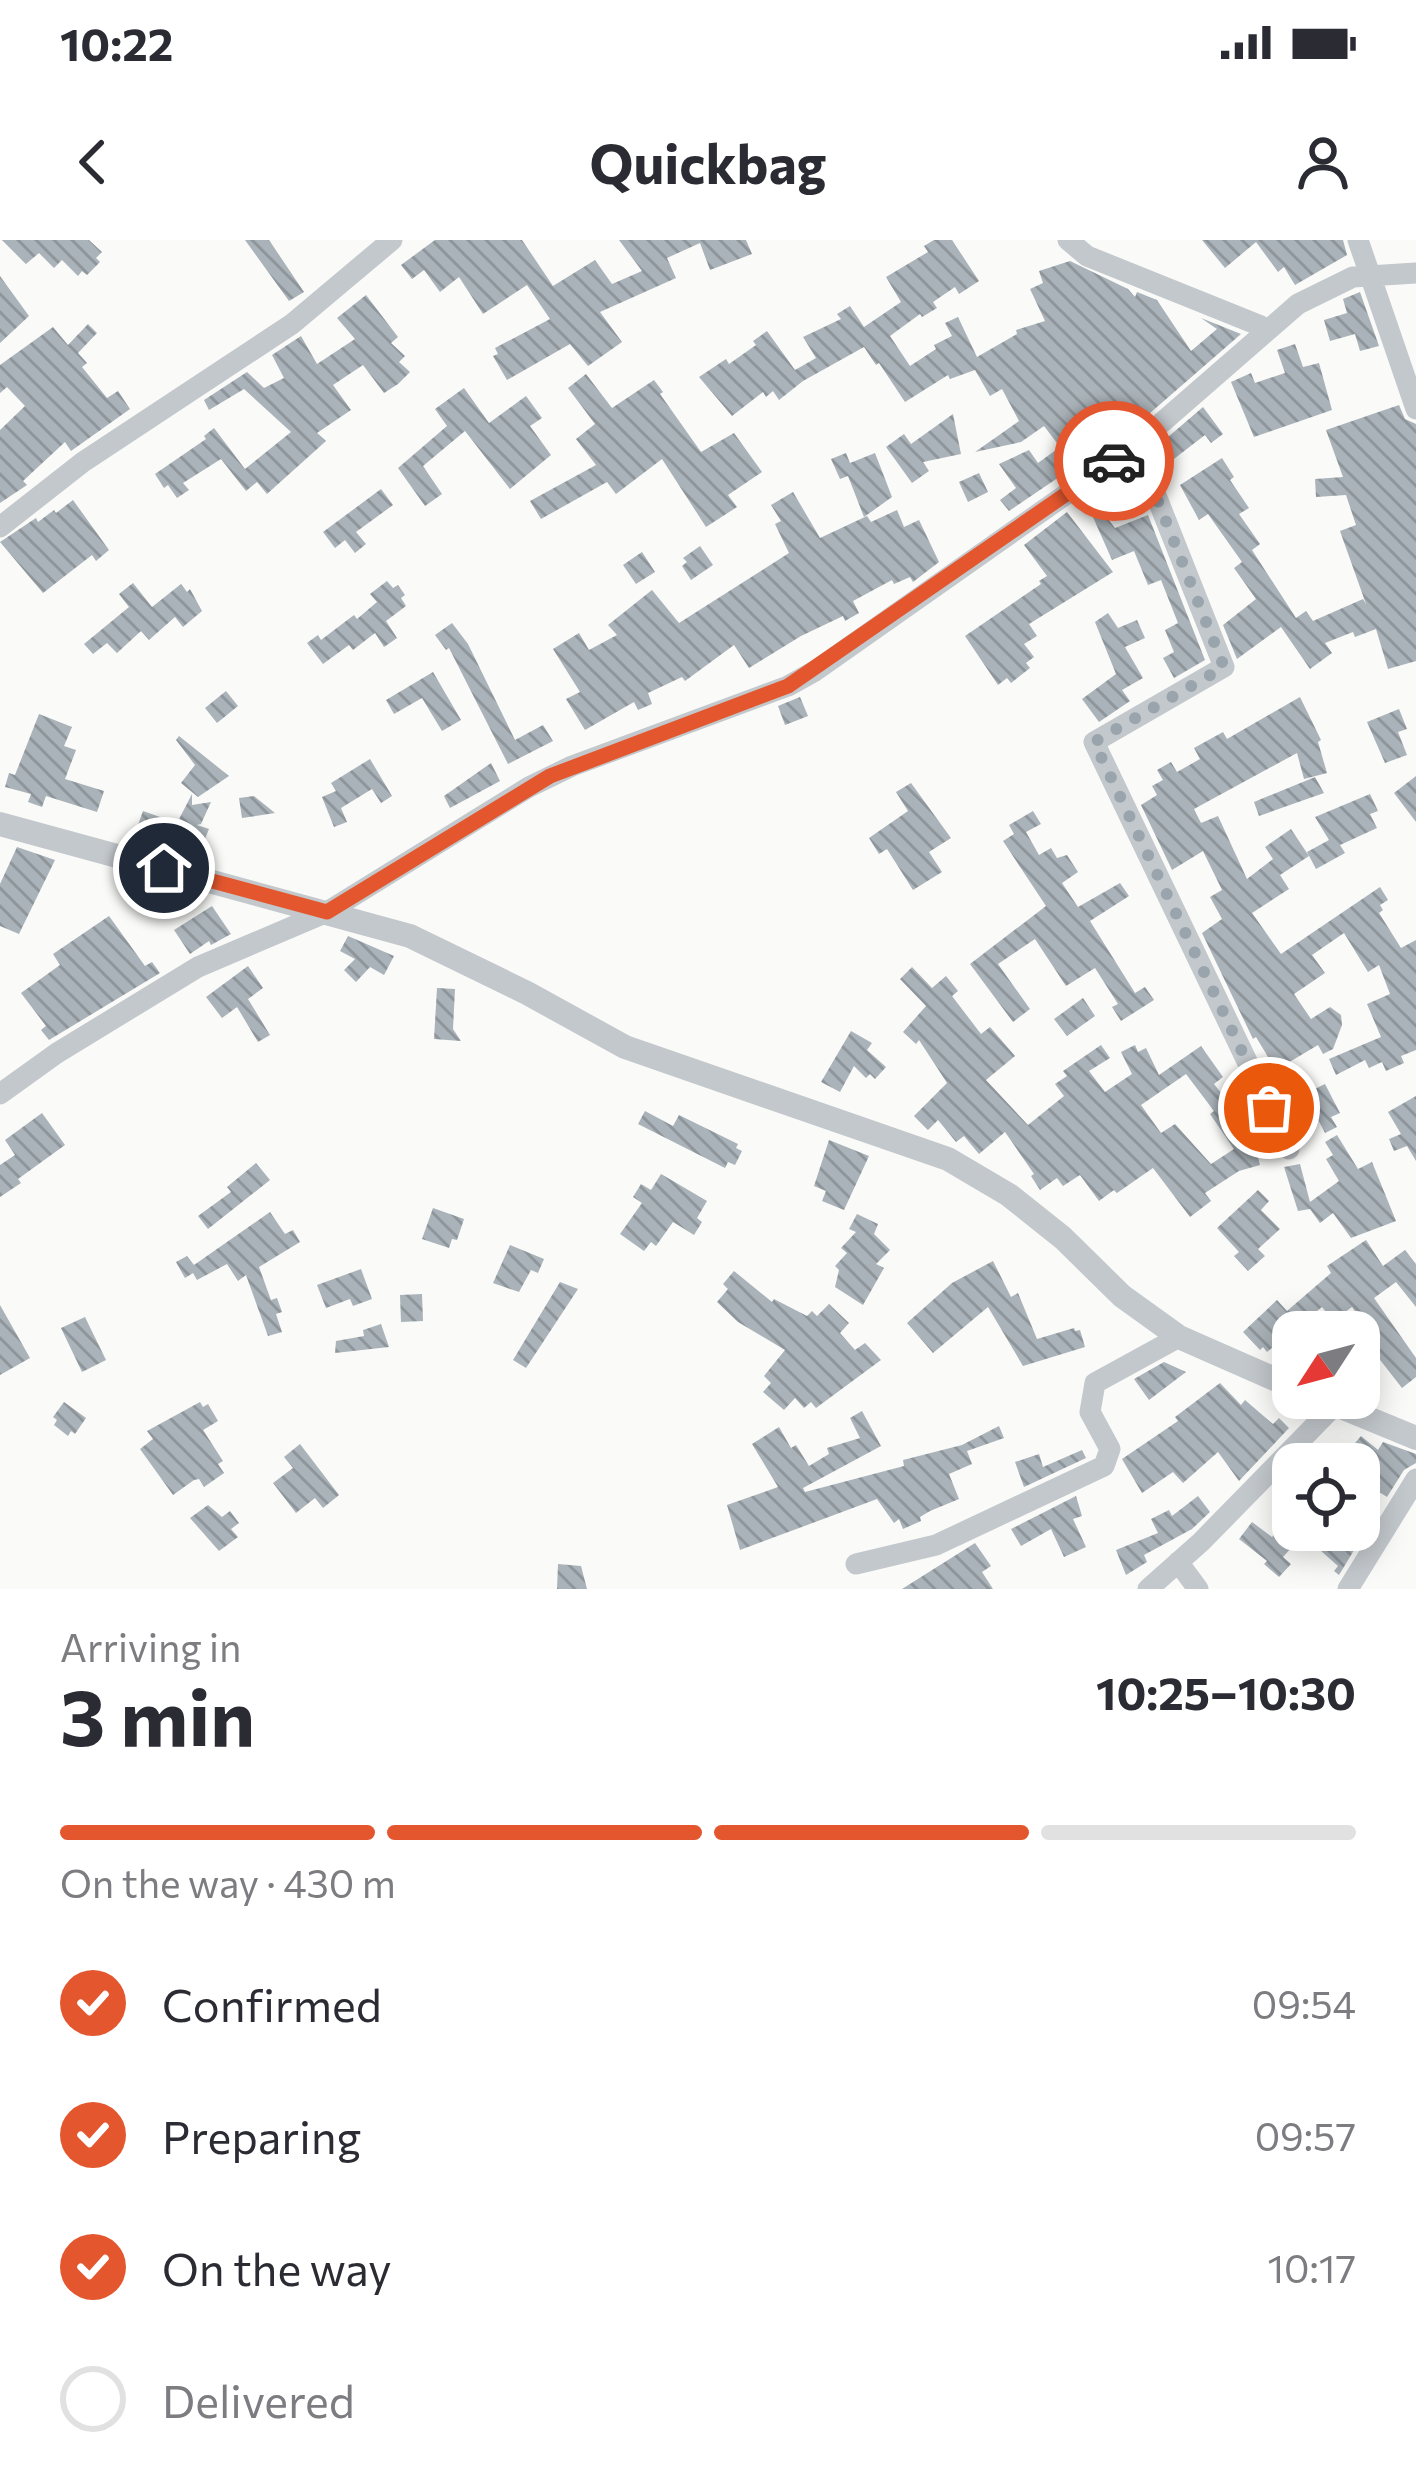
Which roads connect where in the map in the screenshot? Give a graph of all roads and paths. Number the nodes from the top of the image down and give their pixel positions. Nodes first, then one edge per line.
1 (392, 240) edge
2 (1068, 240) edge
3 (1358, 240) edge
4 (1416, 273) edge
5 (1369, 274) junction
6 (1261, 326) dead end
7 (1416, 409) edge
8 (1136, 446) junction
9 (0, 526) edge
10 (0, 824) edge
11 (327, 912) junction
12 (0, 1094) edge
13 (1289, 1149) dead end
14 (1179, 1337) junction
15 (1272, 1378) edge
16 (1310, 1419) edge
17 (1370, 1419) edge
18 (1416, 1438) edge
19 (1416, 1479) edge
20 (1178, 1562) junction
21 (856, 1564) dead end
22 (1148, 1589) edge
23 (1198, 1589) edge
24 (1348, 1589) edge

1 - 9 street
2 - 6 street
3 - 5 street
4 - 5 street
5 - 7 street
5 - 8 street
8 - 11 street
8 - 13 street
10 - 11 street
11 - 12 street
11 - 14 street
14 - 15 street
14 - 21 street
16 - 20 street
17 - 18 street
19 - 24 street
20 - 22 street
20 - 23 street

